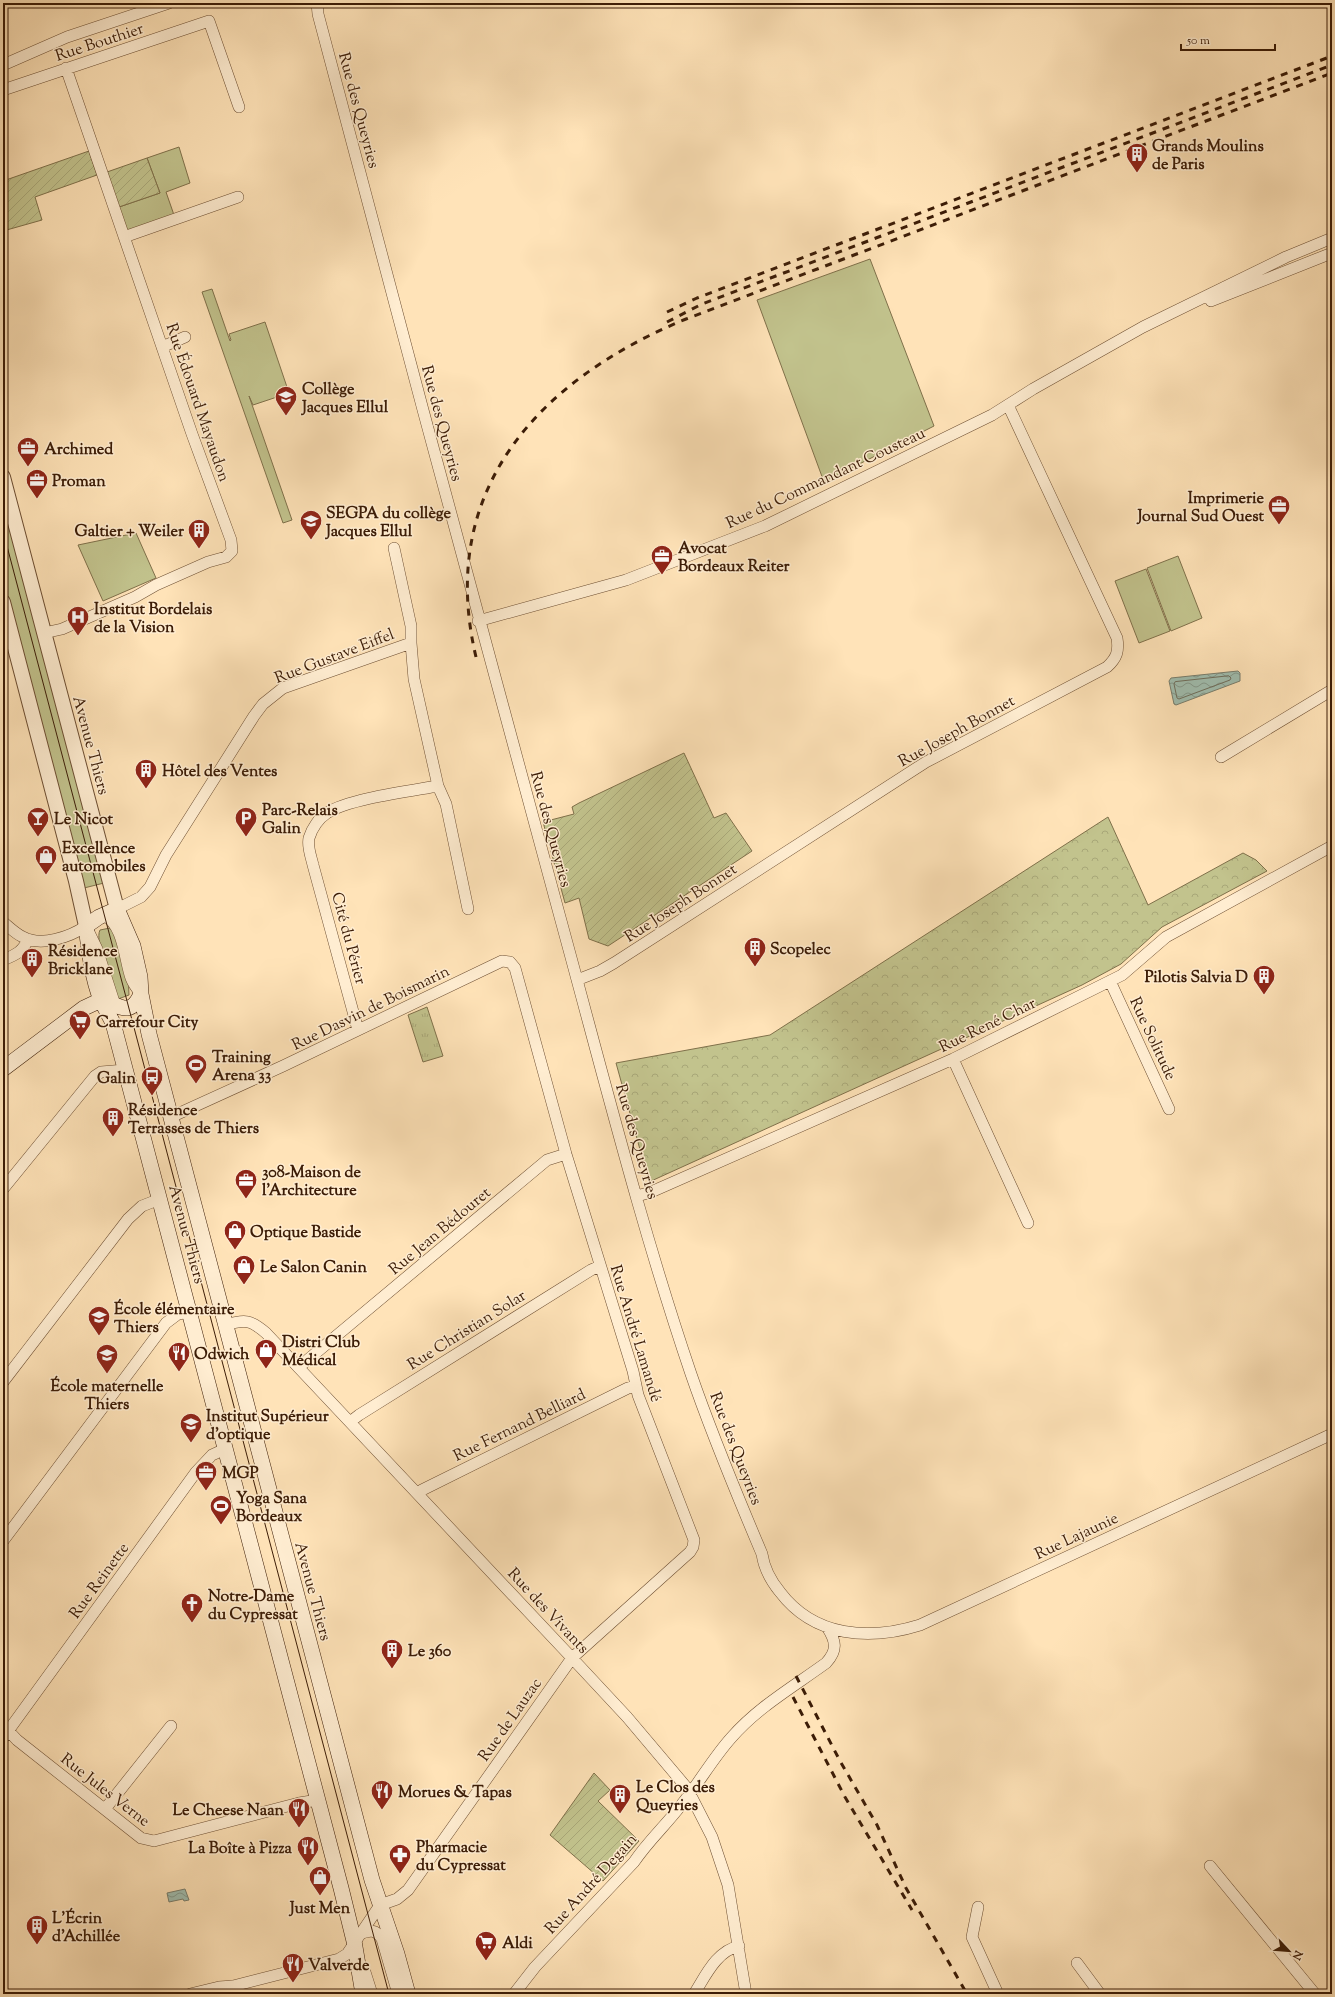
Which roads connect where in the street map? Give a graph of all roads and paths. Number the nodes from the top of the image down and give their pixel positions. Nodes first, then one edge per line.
1 (169, 3) edge
2 (317, 3) edge
3 (3, 65) edge
4 (66, 68) junction
5 (3, 90) edge
6 (239, 107) dead end
7 (238, 197) dead end
8 (124, 236) junction
9 (1332, 238) edge
10 (1332, 253) edge
11 (1143, 327) junction
12 (185, 337) dead end
13 (162, 347) junction
14 (1008, 405) junction
15 (3, 477) edge
16 (394, 548) dead end
17 (3, 602) edge
18 (478, 621) junction
19 (44, 633) junction
20 (411, 643) junction
21 (1332, 690) edge
22 (1221, 757) dead end
23 (438, 786) junction
24 (1332, 846) edge
25 (468, 909) dead end
26 (111, 912) junction
27 (3, 922) edge
28 (86, 926) junction
29 (28, 939) junction
30 (3, 960) edge
31 (515, 968) joint
32 (577, 980) junction
33 (1110, 981) junction
34 (141, 994) junction
35 (108, 1003) junction
36 (358, 1030) junction
37 (953, 1059) junction
38 (3, 1069) edge
39 (125, 1070) junction
40 (1169, 1109) dead end
41 (171, 1117) junction
42 (566, 1154) junction
43 (3, 1189) edge
44 (637, 1196) junction
45 (160, 1199) junction
46 (1028, 1223) dead end
47 (600, 1266) junction
48 (190, 1312) junction
49 (226, 1325) junction
50 (299, 1367) junction
51 (3, 1382) edge
52 (635, 1386) junction
53 (350, 1422) junction
54 (1332, 1434) edge
55 (225, 1449) junction
56 (418, 1494) junction
57 (3, 1541) edge
58 (827, 1627) junction
59 (572, 1658) junction
60 (170, 1726) dead end
61 (5, 1731) edge
62 (690, 1794) junction
63 (318, 1800) junction
64 (105, 1810) junction
65 (1210, 1866) dead end
66 (380, 1905) junction
67 (978, 1907) dead end
68 (357, 1938) junction
69 (738, 1946) junction
70 (1077, 1964) dead end
71 (190, 1994) edge
72 (363, 1994) edge
73 (372, 1994) edge
74 (398, 1994) edge
75 (408, 1994) edge
76 (514, 1994) edge
77 (694, 1994) edge
78 (746, 1994) edge
79 (998, 1994) edge
80 (1100, 1994) edge
81 (1315, 1994) edge

1 - 3 street
2 - 18 street, Rue des Queyries
4 - 5 street, Rue Bouthier
4 - 6 street, Rue Bouthier
4 - 8 street, Rue Édouard Mayaudon
7 - 8 street
8 - 13 street, Rue Édouard Mayaudon
9 - 11 street, Rue du Commandant Cousteau
10 - 11 street, Rue du Commandant Cousteau
11 - 14 street, Rue du Commandant Cousteau
12 - 13 street
13 - 19 street, Rue Édouard Mayaudon
14 - 18 street, Rue du Commandant Cousteau
14 - 32 street, Rue Joseph Bonnet
15 - 19 street, Avenue Thiers
16 - 20 street, Rue Gustave Eiffel
17 - 28 street, Avenue Thiers
18 - 32 street, Rue des Queyries
19 - 26 street, Avenue Thiers
20 - 23 street, Rue Gustave Eiffel
20 - 26 street, Rue Gustave Eiffel
21 - 22 street
23 - 25 street, Rue Gustave Eiffel
23 - 36 street, Cité du Périer
24 - 33 street, Rue René Char
26 - 28 main road
26 - 34 main road, Avenue Thiers
27 - 29 street
28 - 29 street
28 - 35 main road, Avenue Thiers
29 - 30 street
31 - 36 street, Rue Dasvin de Boismarin
31 - 42 street, Rue André Lamandé
32 - 44 street, Rue des Queyries
33 - 37 street, Rue René Char
33 - 40 street, Rue Solitude
34 - 35 main road
34 - 41 main road, Avenue Thiers
35 - 38 main road
35 - 39 main road, Avenue Thiers
36 - 41 street, Rue Dasvin de Boismarin
37 - 44 street, Rue René Char
37 - 46 street
39 - 43 street
39 - 45 main road, Avenue Thiers
41 - 49 main road, Avenue Thiers
42 - 47 street, Rue André Lamandé
42 - 50 street, Rue Jean Bédouret
44 - 58 street, Rue des Queyries
45 - 48 main road, Avenue Thiers
45 - 51 street
47 - 52 street, Rue André Lamandé
47 - 53 street, Rue Christian Solar
48 - 55 main road, Avenue Thiers
48 - 57 street
49 - 50 street, Rue des Vivants
49 - 66 main road, Avenue Thiers
50 - 53 street, Rue des Vivants
52 - 56 street, Rue Fernand Belliard
52 - 59 street, Rue André Lamandé
53 - 56 street, Rue des Vivants
54 - 58 street, Rue Lajaunie
55 - 61 street, Rue Reinette
55 - 63 main road, Avenue Thiers
56 - 59 street, Rue des Vivants
58 - 62 street, Rue André Degain
59 - 62 street, Rue des Vivants
59 - 66 street, Rue de Lauzac
60 - 64 street
61 - 64 street, Rue Jules Verne
62 - 69 street, Rue des Vivants
62 - 76 street, Rue André Degain
63 - 64 street, Rue Jules Verne
63 - 68 main road, Avenue Thiers
65 - 81 street
66 - 68 street
66 - 75 main road, Avenue Thiers
67 - 79 street
68 - 71 street
68 - 72 main road, Avenue Thiers
68 - 73 street
68 - 74 street
69 - 77 street
69 - 78 street, Rue des Vivants
70 - 80 street

